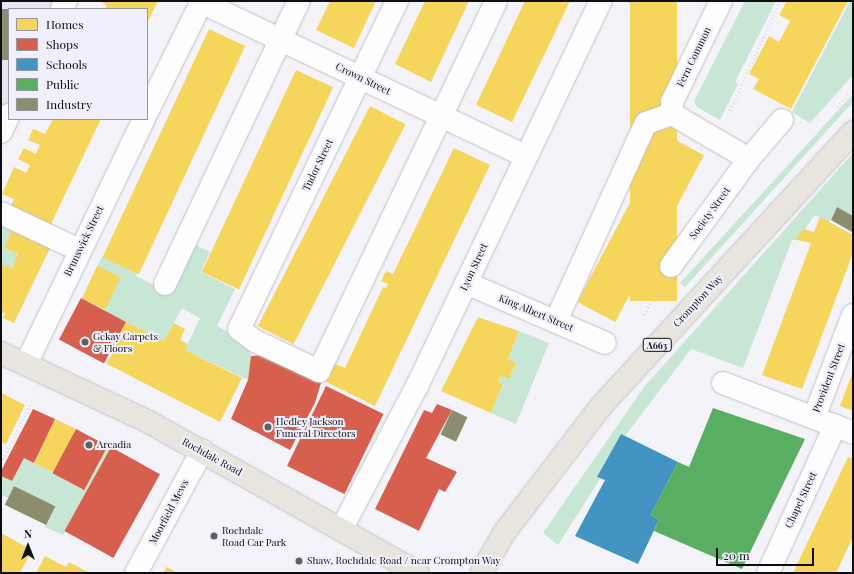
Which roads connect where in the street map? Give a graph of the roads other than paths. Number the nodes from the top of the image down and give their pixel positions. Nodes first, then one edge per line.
1 (201, 1) edge
2 (299, 1) edge
3 (397, 1) edge
4 (496, 1) edge
5 (601, 1) edge
6 (721, 1) edge
7 (280, 40) junction
8 (360, 78) junction
9 (148, 110) edge
10 (672, 114) junction
11 (440, 116) junction
12 (8, 118) edge
13 (144, 120) edge
14 (782, 120) dead end
15 (1, 132) edge
16 (853, 132) edge
17 (525, 156) junction
18 (749, 159) junction
19 (1, 213) edge
20 (79, 250) junction
21 (671, 266) dead end
22 (466, 283) junction
23 (165, 284) dead end
24 (853, 315) edge
25 (556, 320) junction
26 (849, 339) edge
27 (605, 343) dead end
28 (1, 353) edge
29 (26, 364) junction
30 (723, 383) dead end
31 (814, 418) junction
32 (844, 430) edge
33 (202, 451) junction
34 (341, 530) junction
35 (136, 573) edge
36 (418, 573) edge
37 (481, 573) edge
38 (768, 573) edge

1 - 7 street, Crown Street
1 - 9 street
2 - 7 street
3 - 8 street, Tudor Street
4 - 11 street
5 - 17 street, Lyon Street
6 - 10 street, Fern Common
7 - 8 street, Crown Street
7 - 23 street
8 - 11 street, Crown Street
8 - 11 street, Tudor Street
10 - 18 street
10 - 25 street
11 - 17 street, Crown Street
12 - 15 street
13 - 20 street, Brunswick Street
14 - 18 street, Society Street
16 - 37 main road, Crompton Way / A663
17 - 22 street, Lyon Street
18 - 21 street, Society Street
19 - 20 street
20 - 29 street, Brunswick Street
22 - 25 street, King Albert Street
22 - 34 street, Lyon Street
24 - 26 street, Provident Street
25 - 27 street, King Albert Street
26 - 31 street, Provident Street
28 - 29 main road, Rochdale Road
29 - 33 main road, Rochdale Road
30 - 31 street
31 - 32 street
32 - 38 street, Chapel Street
33 - 34 main road, Rochdale Road
33 - 35 street, Moorfield Mews
34 - 36 main road, Rochdale Road

